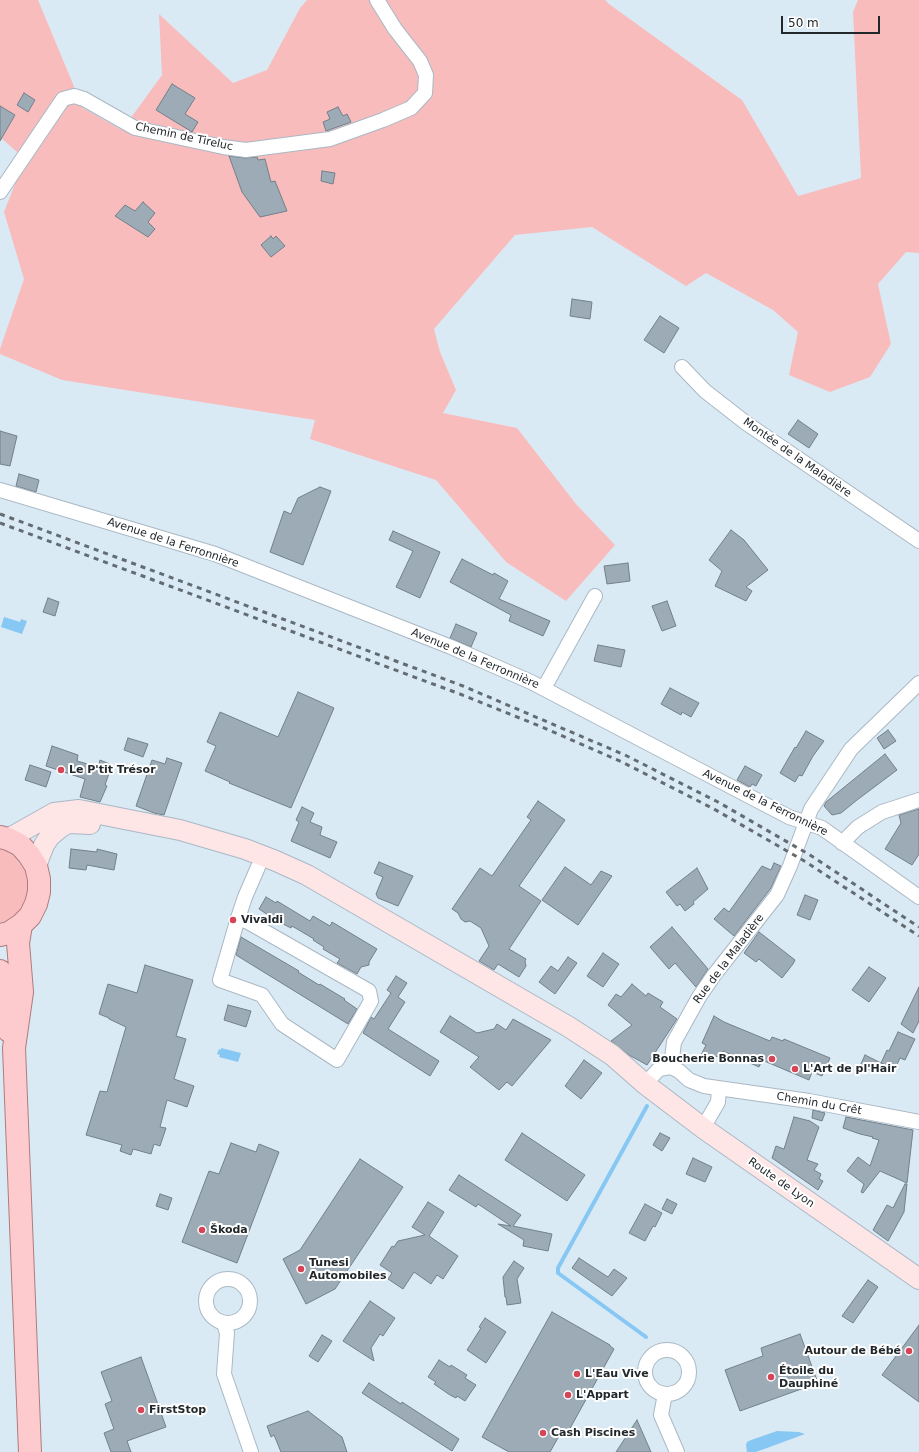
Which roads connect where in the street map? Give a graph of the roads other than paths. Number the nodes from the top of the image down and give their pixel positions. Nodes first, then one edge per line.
1 (376, 0) edge
2 (0, 192) edge
3 (682, 367) dead end
4 (0, 490) edge
5 (919, 541) edge
6 (595, 596) dead end
7 (919, 683) edge
8 (544, 688) junction
9 (919, 800) edge
10 (806, 822) junction
11 (4, 838) edge
12 (842, 843) junction
13 (36, 866) junction
14 (258, 867) junction
15 (919, 897) edge
16 (238, 918) junction
17 (21, 925) junction
18 (0, 935) edge
19 (0, 971) edge
20 (14, 1048) junction
21 (671, 1067) junction
22 (645, 1084) junction
23 (719, 1089) junction
24 (919, 1122) edge
25 (703, 1128) junction
26 (919, 1279) edge
27 (224, 1324) dead end
28 (665, 1394) dead end
29 (30, 1452) edge
30 (251, 1452) edge
31 (677, 1452) edge

1 - 2 street, Chemin de Tireluc
3 - 5 street, Montée de la Maladière
4 - 8 street, Avenue de la Ferronnière
6 - 8 street
7 - 10 street
8 - 10 street, Avenue de la Ferronnière
9 - 12 street
10 - 12 street, Avenue de la Ferronnière
10 - 21 street, Rue de la Maladière
11 - 13 main road
11 - 22 main road
12 - 15 street, Avenue de la Ferronnière
13 - 14 main road
13 - 17 main road
14 - 16 street
14 - 22 main road
16 - 16 street
17 - 18 main road
17 - 20 main road
19 - 20 main road
20 - 29 main road
21 - 22 street
21 - 23 street, Chemin du Crêt
22 - 25 main road, Route de Lyon
23 - 24 street, Chemin du Crêt
23 - 25 street
25 - 26 main road, Route de Lyon
27 - 30 street
28 - 31 street

